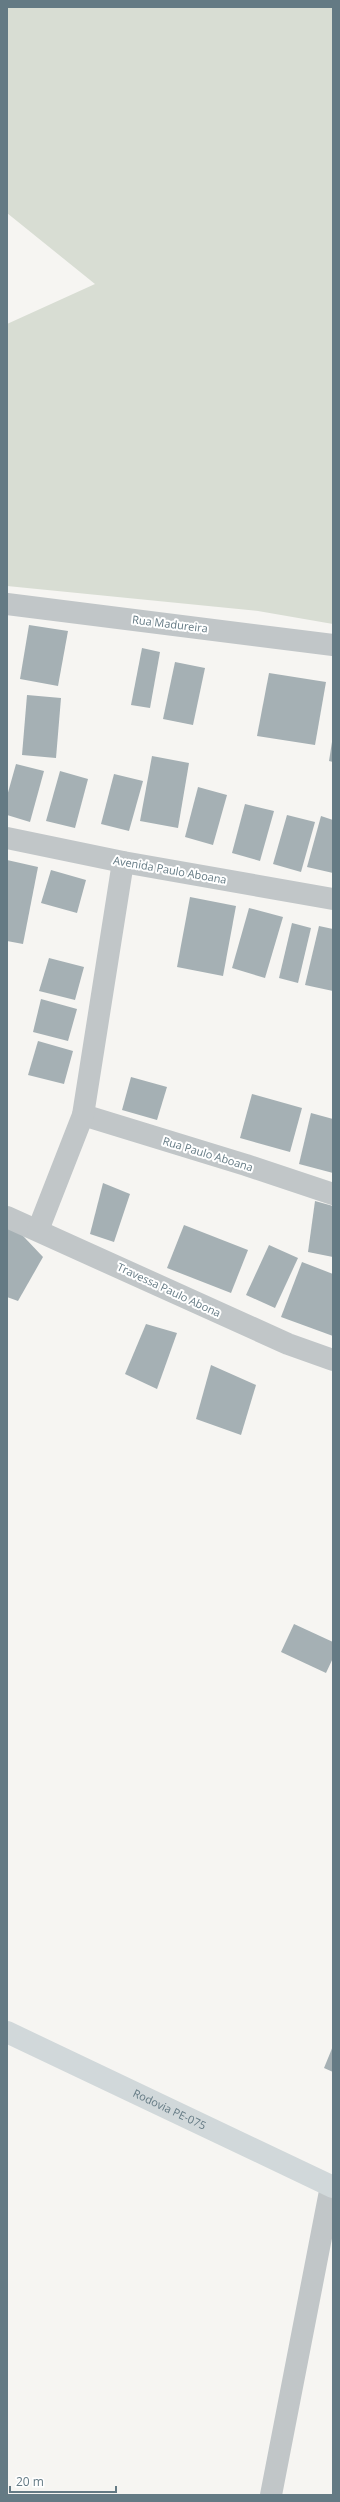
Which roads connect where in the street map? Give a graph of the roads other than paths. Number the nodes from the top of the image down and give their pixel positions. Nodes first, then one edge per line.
1 (7, 604) edge
2 (333, 645) edge
3 (7, 838) edge
4 (123, 862) junction
5 (333, 899) edge
6 (83, 1116) junction
7 (333, 1194) edge
8 (7, 1217) edge
9 (38, 1230) junction
10 (333, 1360) edge
11 (7, 2032) edge
12 (332, 2186) edge
13 (271, 2495) edge

1 - 2 street, Rua Madureira
3 - 4 street, Avenida Paulo Aboana
4 - 5 street, Avenida Paulo Aboana
4 - 6 street
6 - 7 street, Rua Paulo Aboana
6 - 9 street
8 - 9 street, Travessa Paulo Abona
9 - 10 street, Travessa Paulo Abona
11 - 12 main road, Rodovia PE-075
12 - 13 street

